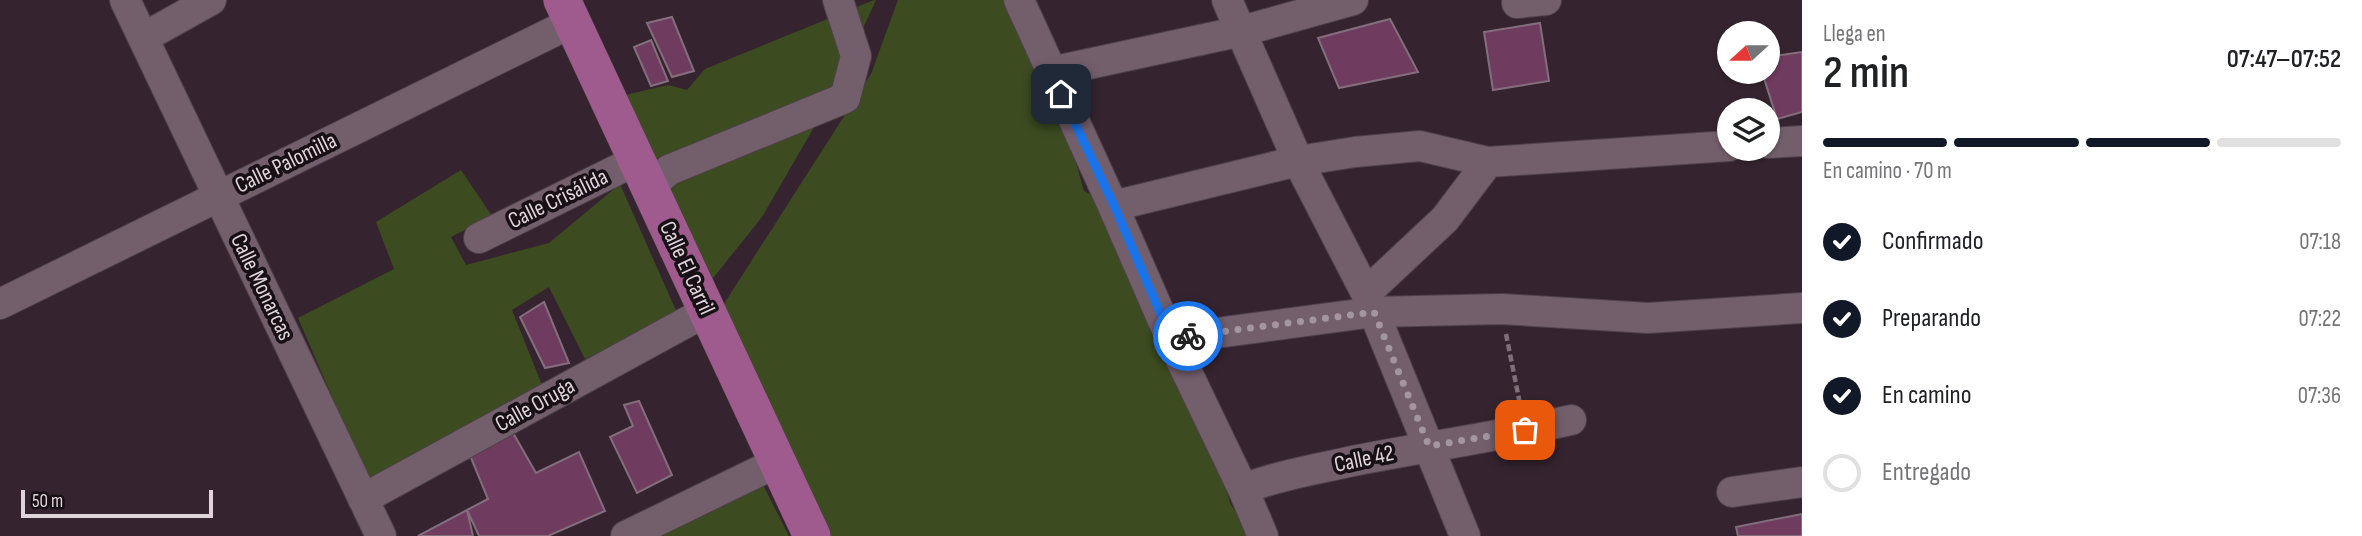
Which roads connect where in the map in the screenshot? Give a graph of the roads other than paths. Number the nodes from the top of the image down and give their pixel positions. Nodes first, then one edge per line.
1 (125, 0) edge
2 (211, 0) edge
3 (838, 0) edge
4 (1019, 0) edge
5 (1227, 0) edge
6 (1353, 0) edge
7 (567, 11) edge
8 (1242, 31) junction
9 (143, 38) junction
10 (1051, 72) junction
11 (1802, 141) edge
12 (1780, 142) edge
13 (1717, 147) edge
14 (1298, 161) junction
15 (1488, 162) junction
16 (643, 173) junction
17 (218, 196) junction
18 (1114, 205) junction
19 (478, 238) dead end
20 (1370, 303) junction
21 (0, 304) edge
22 (1802, 308) edge
23 (707, 311) junction
24 (1171, 338) junction
25 (1571, 420) dead end
26 (1429, 446) junction
27 (778, 462) junction
28 (1802, 482) edge
29 (1243, 489) junction
30 (1732, 492) dead end
31 (363, 499) junction
32 (381, 536) edge
33 (626, 536) edge
34 (812, 536) edge
35 (1263, 536) edge
36 (1465, 536) edge

1 - 9 street, Calle Monarcas
2 - 9 street
3 - 16 street, Calle Crisálida
4 - 10 street
5 - 8 street
6 - 8 street
7 - 16 main road, Calle El Carril
7 - 17 street, Calle Palomilla
8 - 10 street
8 - 14 street
9 - 17 street, Calle Monarcas
10 - 18 street
11 - 12 street
13 - 15 street
14 - 15 street
14 - 18 street
14 - 20 street
15 - 20 street
16 - 19 street, Calle Crisálida
16 - 23 main road, Calle El Carril
17 - 21 street, Calle Palomilla
17 - 31 street, Calle Monarcas
18 - 24 street
20 - 22 street
20 - 24 street
20 - 26 street
23 - 27 main road, Calle El Carril
23 - 31 street, Calle Oruga
24 - 29 street
25 - 26 street, Calle 42
26 - 29 street, Calle 42
26 - 36 street
27 - 33 street
27 - 34 main road, Calle El Carril
28 - 30 street
29 - 35 street
31 - 32 street, Calle Monarcas

